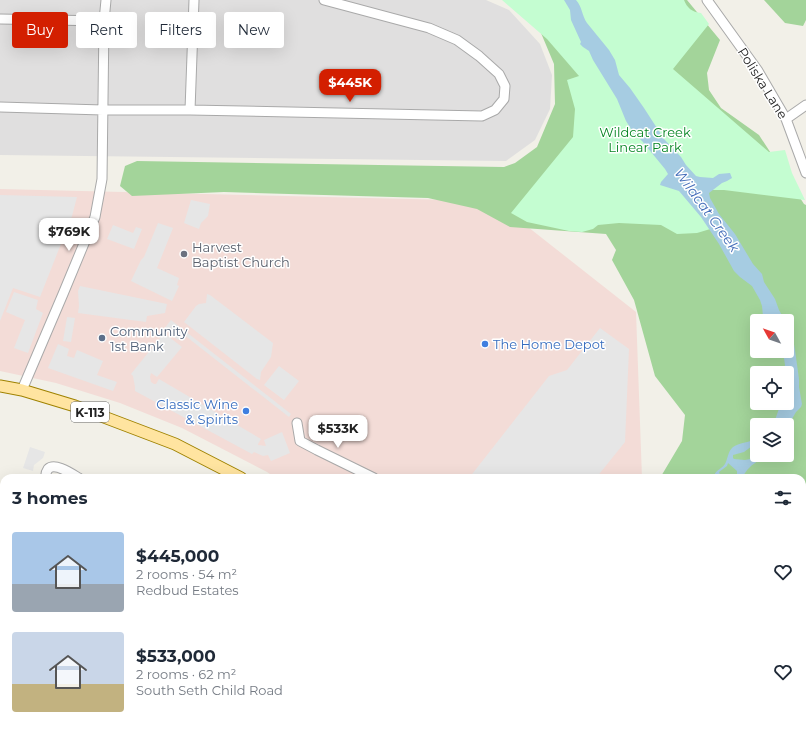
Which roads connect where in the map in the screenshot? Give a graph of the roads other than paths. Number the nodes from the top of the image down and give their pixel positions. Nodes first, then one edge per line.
1 (106, 0) edge
2 (194, 0) edge
3 (324, 0) edge
4 (707, 0) edge
5 (105, 12) edge
6 (0, 19) edge
7 (76, 20) edge
8 (104, 48) edge
9 (806, 105) edge
10 (0, 107) edge
11 (104, 110) junction
12 (190, 110) junction
13 (786, 119) junction
14 (806, 173) edge
15 (0, 386) edge
16 (22, 390) junction
17 (297, 423) dead end
18 (46, 474) edge
19 (72, 474) edge
20 (233, 474) edge
21 (366, 474) edge

1 - 5 street
2 - 12 street
3 - 12 street
4 - 13 street, Poliska Lane
6 - 7 street
8 - 11 street
9 - 13 street
10 - 11 street
11 - 12 street
11 - 16 street
13 - 14 street, Poliska Lane
15 - 16 main road, K-113
16 - 20 main road, K-113
17 - 21 street
18 - 19 street

